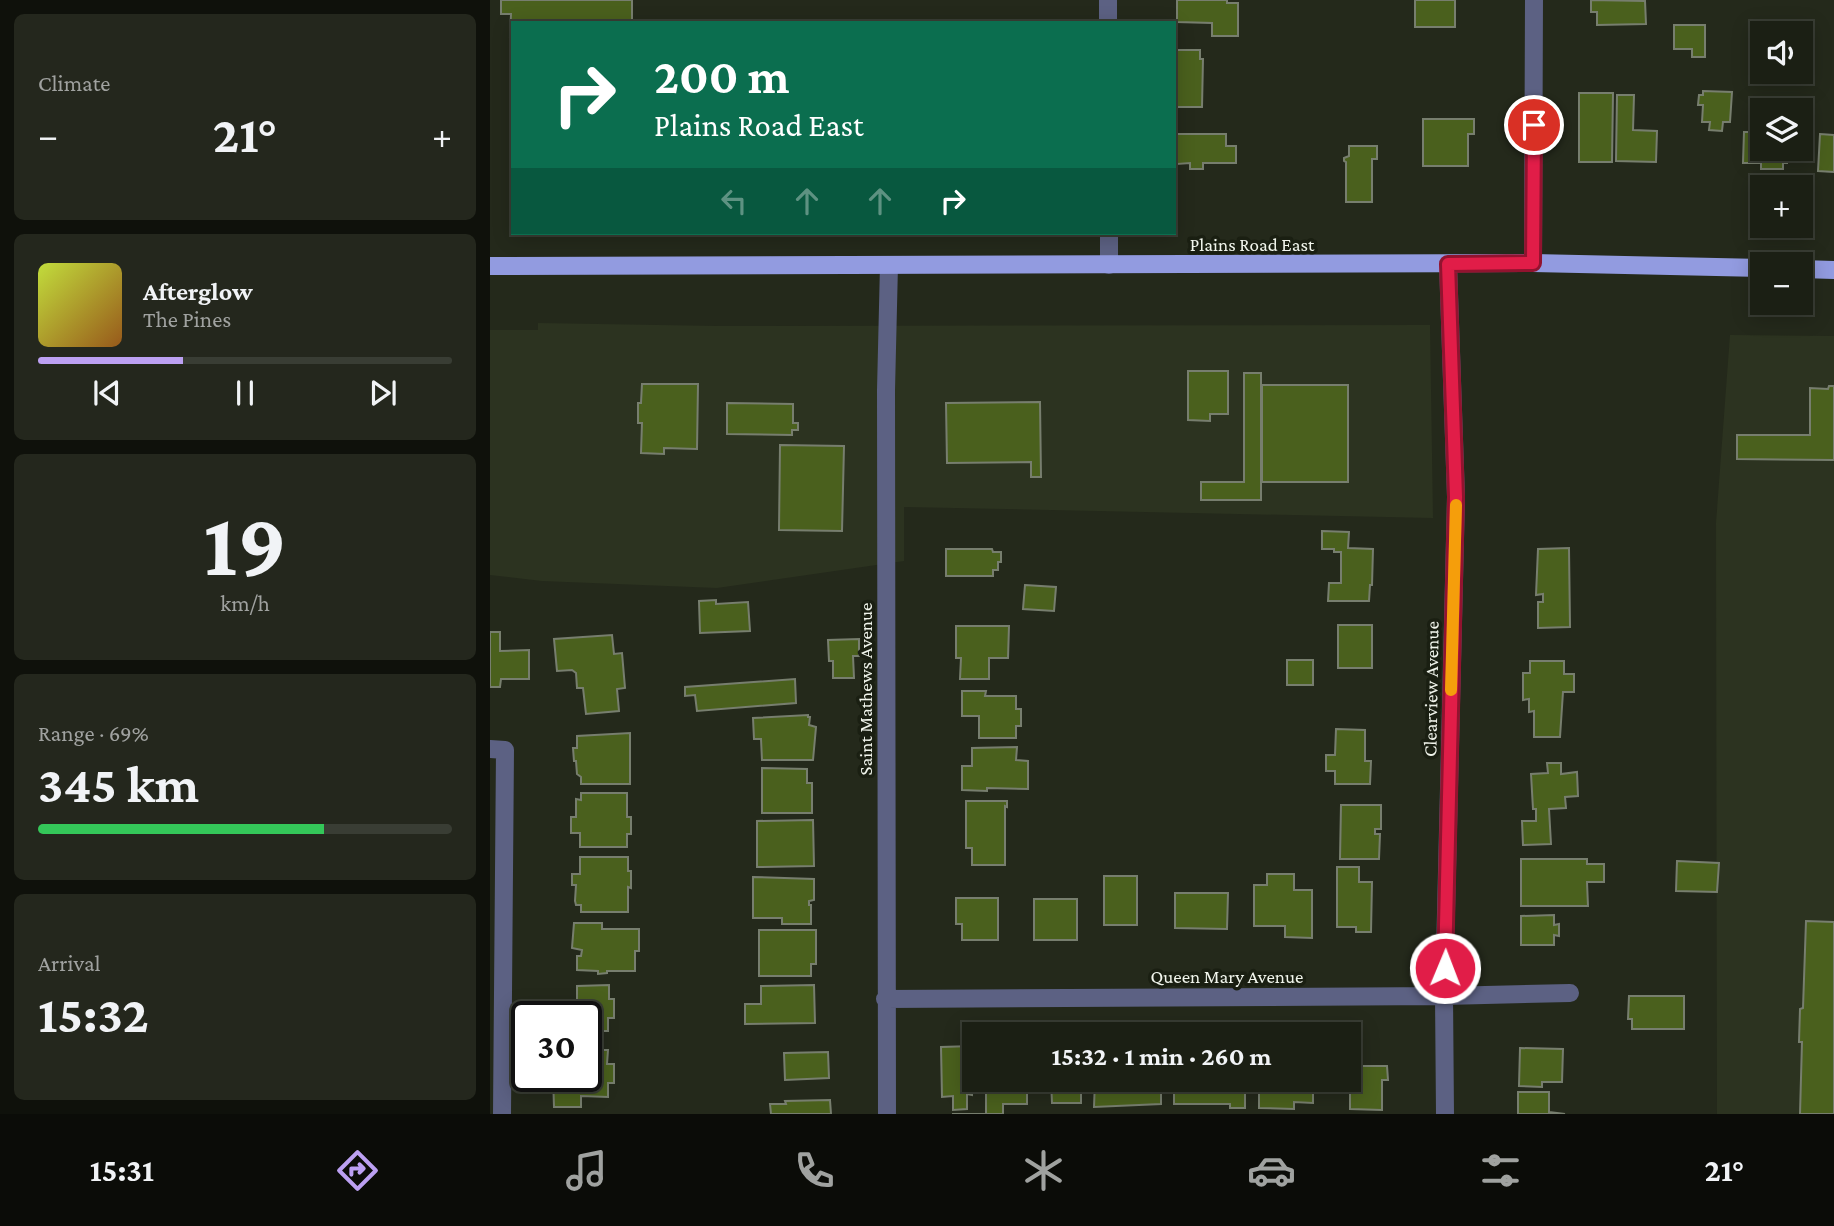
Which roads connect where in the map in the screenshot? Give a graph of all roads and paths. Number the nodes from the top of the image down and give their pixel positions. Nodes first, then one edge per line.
1 (1108, 0) edge
2 (1534, 0) edge
3 (1108, 21) edge
4 (1110, 235) edge
5 (1533, 263) junction
6 (1448, 264) junction
7 (889, 265) junction
8 (1110, 265) junction
9 (490, 266) edge
10 (1750, 268) edge
11 (1813, 269) edge
12 (1834, 270) edge
13 (498, 749) edge
14 (1570, 993) dead end
15 (1444, 996) junction
16 (885, 999) junction
17 (502, 1114) edge
18 (887, 1114) edge
19 (1445, 1114) edge

1 - 3 street
2 - 5 street
4 - 8 street
5 - 6 main road, Plains Road East
5 - 10 main road, Plains Road East
6 - 8 main road, Plains Road East
6 - 15 street, Clearview Avenue
7 - 8 main road, Plains Road East
7 - 9 main road, Plains Road East
7 - 16 street, Saint Mathews Avenue
11 - 12 main road
13 - 17 street
14 - 15 street, Queen Mary Avenue
15 - 16 street, Queen Mary Avenue
15 - 19 street, Clearview Avenue
16 - 18 street, Saint Mathews Avenue

